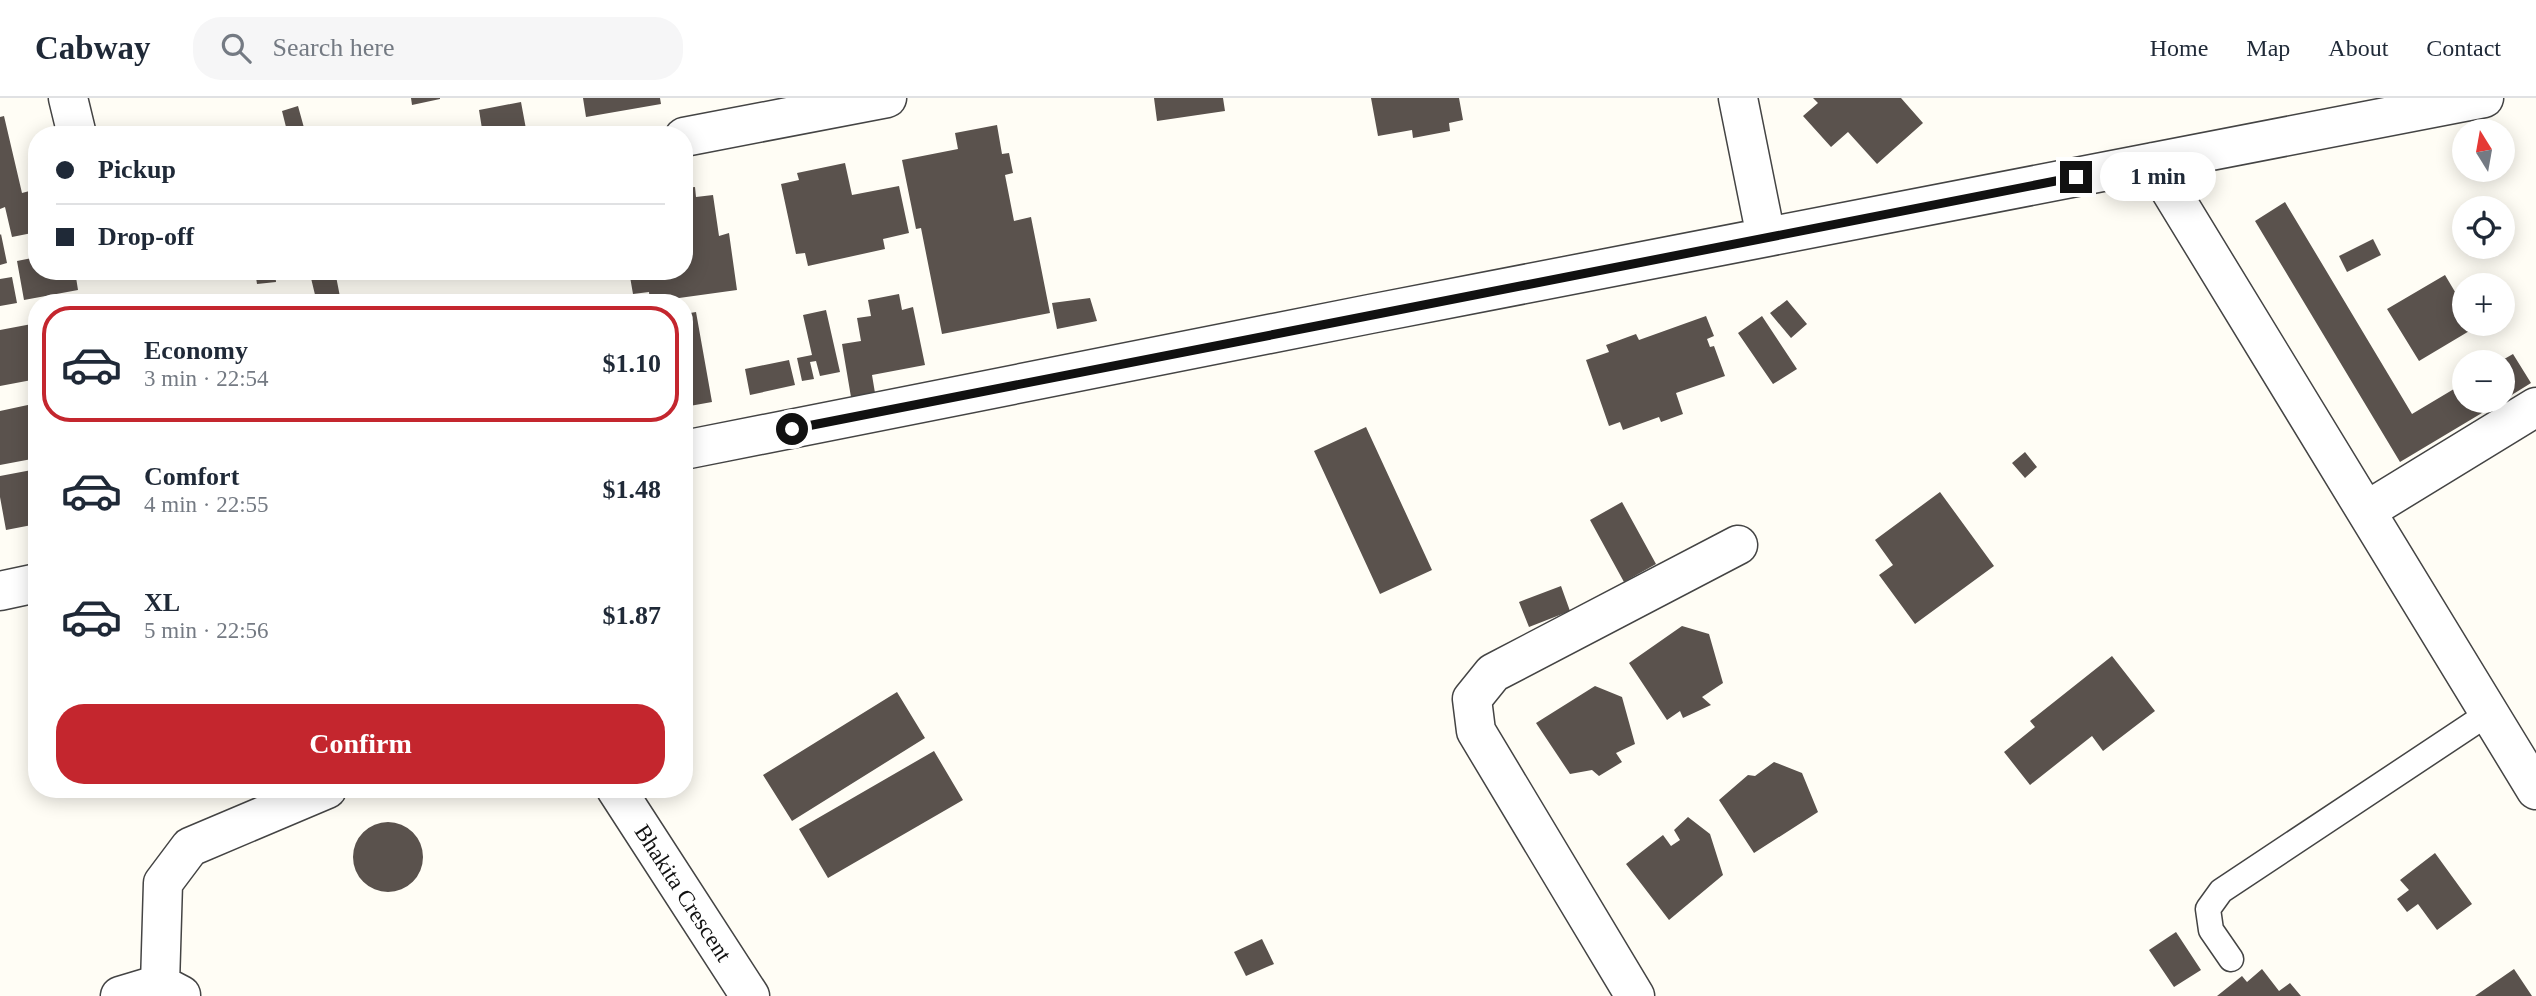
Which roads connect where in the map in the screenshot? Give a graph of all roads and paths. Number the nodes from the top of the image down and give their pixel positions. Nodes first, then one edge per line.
1 (68, 98) edge
2 (887, 98) edge
3 (1738, 98) edge
4 (2484, 98) edge
5 (75, 126) edge
6 (693, 135) edge
7 (2153, 162) junction
8 (1766, 237) junction
9 (2536, 407) edge
10 (693, 448) edge
11 (2365, 511) junction
12 (1738, 545) dead end
13 (28, 585) edge
14 (0, 591) edge
15 (2489, 713) junction
16 (2536, 790) edge
17 (306, 798) edge
18 (622, 798) edge
19 (2231, 959) dead end
20 (171, 990) edge
21 (120, 996) edge
22 (750, 996) edge
23 (1635, 996) edge

1 - 5 street
2 - 6 street
3 - 8 street
4 - 7 street
7 - 8 street
7 - 11 street
8 - 10 street
9 - 11 street
11 - 15 street
12 - 23 street
13 - 14 street
15 - 16 street
15 - 19 lane
17 - 20 street
18 - 22 street, Bhakita Crescent
20 - 21 street

